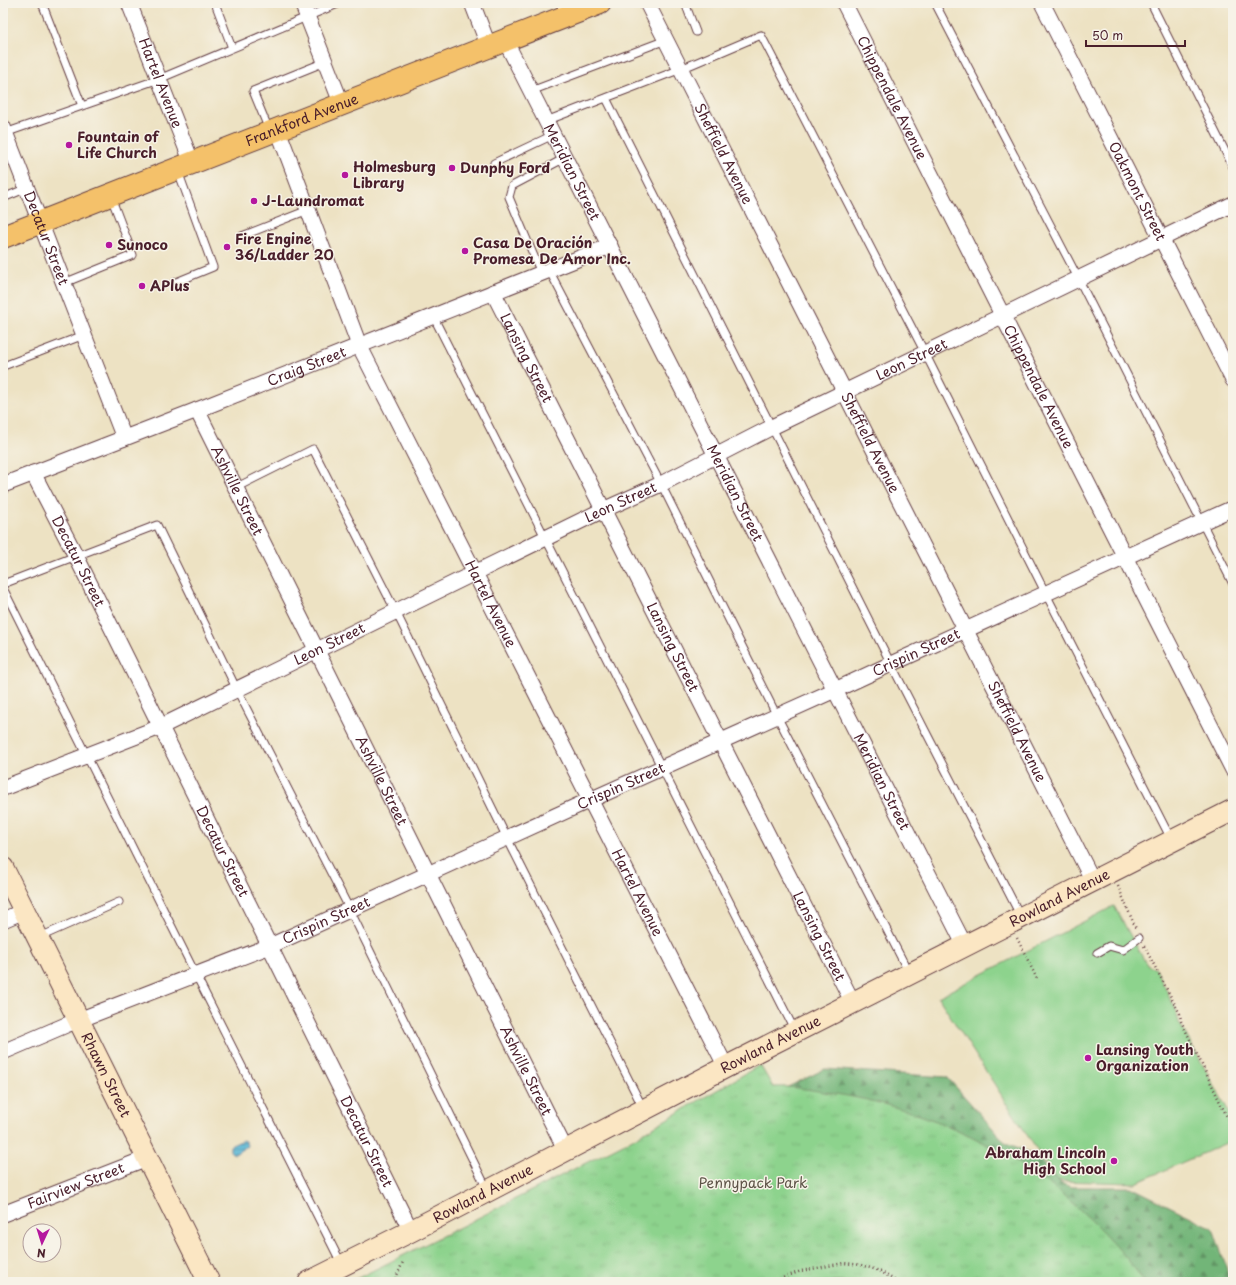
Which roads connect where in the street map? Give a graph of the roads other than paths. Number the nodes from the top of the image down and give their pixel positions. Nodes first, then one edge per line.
1 (42, 3) edge
2 (129, 3) edge
3 (215, 3) edge
4 (340, 3) edge
5 (472, 3) edge
6 (600, 3) edge
7 (648, 3) edge
8 (685, 3) edge
9 (844, 3) edge
10 (935, 3) edge
11 (1042, 3) edge
12 (1151, 3) edge
13 (305, 9) edge
14 (563, 10) edge
15 (696, 32) dead end
16 (666, 40) junction
17 (497, 44) junction
18 (232, 48) junction
19 (325, 62) junction
20 (681, 69) junction
21 (159, 79) junction
22 (531, 91) junction
23 (606, 98) junction
24 (342, 105) junction
25 (82, 106) junction
26 (546, 121) junction
27 (4, 131) edge
28 (274, 131) junction
29 (553, 135) junction
30 (565, 158) junction
31 (494, 163) dead end
32 (185, 166) junction
33 (1233, 167) edge
34 (27, 188) junction
35 (110, 195) junction
36 (3, 198) edge
37 (1233, 204) edge
38 (308, 210) junction
39 (40, 223) junction
40 (242, 236) dead end
41 (3, 237) edge
42 (1161, 239) junction
43 (610, 246) junction
44 (545, 272) junction
45 (1078, 278) junction
46 (64, 282) junction
47 (174, 283) dead end
48 (493, 292) junction
49 (433, 316) junction
50 (1003, 316) junction
51 (84, 335) junction
52 (359, 345) junction
53 (925, 353) junction
54 (6, 365) dead end
55 (1233, 380) edge
56 (844, 392) junction
57 (197, 410) junction
58 (772, 427) junction
59 (124, 438) junction
60 (716, 455) junction
61 (33, 473) junction
62 (661, 484) junction
63 (3, 485) edge
64 (235, 488) junction
65 (1233, 508) edge
66 (603, 510) junction
67 (1202, 522) junction
68 (546, 539) junction
69 (76, 556) junction
70 (1125, 558) junction
71 (475, 573) junction
72 (3, 584) edge
73 (1233, 584) edge
74 (3, 588) edge
75 (1046, 594) junction
76 (396, 612) junction
77 (965, 630) junction
78 (317, 650) junction
79 (891, 664) junction
80 (236, 688) junction
81 (835, 690) junction
82 (777, 716) junction
83 (160, 726) junction
84 (721, 741) junction
85 (87, 755) junction
86 (662, 768) junction
87 (1233, 770) edge
88 (3, 788) edge
89 (590, 800) junction
90 (1233, 810) edge
91 (507, 838) junction
92 (1172, 841) junction
93 (3, 868) edge
94 (428, 874) junction
95 (1093, 881) junction
96 (119, 902) dead end
97 (350, 910) junction
98 (24, 911) junction
99 (3, 920) edge
100 (1019, 927) junction
101 (38, 938) junction
102 (1139, 938) road end
103 (270, 946) junction
104 (965, 946) junction
105 (1096, 953) dead end
106 (196, 975) junction
107 (910, 975) junction
108 (853, 1002) junction
109 (79, 1021) junction
110 (796, 1032) junction
111 (4, 1050) edge
112 (726, 1067) junction
113 (644, 1110) junction
114 (566, 1151) junction
115 (147, 1158) junction
116 (488, 1191) junction
117 (3, 1214) edge
118 (411, 1230) junction
119 (342, 1265) junction
120 (209, 1282) edge
121 (309, 1282) edge

1 - 25 lane
2 - 21 street, Hartel Avenue
3 - 18 lane
4 - 13 lane
5 - 17 street, Meridian Street
6 - 14 main road, Frankford Avenue
7 - 16 street, Sheffield Avenue
8 - 15 lane
9 - 50 street, Chippendale Avenue
10 - 45 lane
11 - 42 street, Oakmont Street
12 - 33 lane
13 - 18 lane
13 - 19 street
14 - 17 main road, Frankford Avenue
16 - 20 street, Sheffield Avenue
16 - 22 lane
17 - 22 street, Meridian Street
17 - 24 main road, Frankford Avenue
18 - 21 lane
19 - 24 street
19 - 28 lane
20 - 23 lane
20 - 53 lane
20 - 56 street, Sheffield Avenue
21 - 25 lane
21 - 32 street, Hartel Avenue
22 - 26 street, Meridian Street
23 - 26 lane
23 - 58 lane
24 - 28 main road, Frankford Avenue
25 - 27 lane
26 - 29 street, Meridian Street
27 - 34 street, Decatur Street
28 - 32 main road, Frankford Avenue
28 - 38 street, Hartel Avenue
29 - 30 street, Meridian Street
29 - 31 lane
30 - 43 street, Meridian Street
30 - 44 lane
32 - 35 main road, Frankford Avenue
32 - 47 lane
34 - 36 lane
34 - 39 street, Decatur Street
35 - 39 main road, Frankford Avenue
35 - 46 lane
37 - 42 street, Leon Street
38 - 40 lane
38 - 52 street, Hartel Avenue
39 - 41 main road, Frankford Avenue
39 - 46 street, Decatur Street
42 - 45 street, Leon Street
42 - 55 street, Oakmont Street
43 - 44 street, Craig Street
43 - 60 street, Meridian Street
44 - 48 street, Craig Street
44 - 62 lane
45 - 50 street, Leon Street
45 - 67 lane
46 - 51 street, Decatur Street
48 - 49 street, Craig Street
48 - 66 street, Lansing Street
49 - 52 street, Craig Street
49 - 68 lane
50 - 53 street, Leon Street
50 - 70 street, Chippendale Avenue
51 - 54 lane
51 - 59 street, Decatur Street
52 - 57 street, Craig Street
52 - 71 street, Hartel Avenue
53 - 56 street, Leon Street
53 - 75 lane
56 - 58 street, Leon Street
56 - 77 street, Sheffield Avenue
57 - 59 street, Craig Street
57 - 64 street, Ashville Street
58 - 60 street, Leon Street
58 - 79 lane
59 - 61 street, Craig Street
60 - 62 street, Leon Street
60 - 81 street, Meridian Street
61 - 63 street, Craig Street
61 - 69 street, Decatur Street
62 - 66 street, Leon Street
62 - 82 lane
64 - 76 lane
64 - 78 street, Ashville Street
65 - 67 street, Crispin Street
66 - 68 street, Leon Street
66 - 84 street, Lansing Street
67 - 70 street, Crispin Street
67 - 73 lane
68 - 71 street, Leon Street
68 - 86 lane
69 - 72 lane
69 - 80 lane
69 - 83 street, Decatur Street
70 - 75 street, Crispin Street
70 - 87 street, Chippendale Avenue
71 - 76 street, Leon Street
71 - 89 street, Hartel Avenue
74 - 85 lane
75 - 77 street, Crispin Street
75 - 92 lane
76 - 78 street, Leon Street
76 - 91 lane
77 - 79 street, Crispin Street
77 - 95 street, Sheffield Avenue
78 - 80 street, Leon Street
78 - 94 street, Ashville Street
79 - 81 street, Crispin Street
79 - 100 lane
80 - 83 street, Leon Street
80 - 97 lane
81 - 82 street, Crispin Street
81 - 104 street, Meridian Street
82 - 84 street, Crispin Street
82 - 107 lane
83 - 85 street, Leon Street
83 - 103 street, Decatur Street
84 - 86 street, Crispin Street
84 - 108 street, Lansing Street
85 - 88 street, Leon Street
85 - 106 lane
86 - 89 street, Crispin Street
86 - 110 lane
89 - 91 street, Crispin Street
89 - 112 street, Hartel Avenue
90 - 92 street, Rowland Avenue
91 - 94 street, Crispin Street
91 - 113 lane
92 - 95 street, Rowland Avenue
93 - 98 street, Rhawn Street
94 - 97 street, Crispin Street
94 - 114 street, Ashville Street
95 - 100 street, Rowland Avenue
96 - 101 lane
97 - 103 street, Crispin Street
97 - 116 lane
98 - 99 street
98 - 101 street, Rhawn Street
100 - 104 street, Rowland Avenue
101 - 109 street, Rhawn Street
102 - 105 lane
103 - 106 street, Crispin Street
103 - 118 street, Decatur Street
104 - 107 street, Rowland Avenue
106 - 109 street, Crispin Street
106 - 119 lane
107 - 108 street, Rowland Avenue
108 - 110 street, Rowland Avenue
109 - 111 street, Crispin Street
109 - 115 street, Rhawn Street
110 - 112 street, Rowland Avenue
112 - 113 street, Rowland Avenue
113 - 114 street, Rowland Avenue
114 - 116 street, Rowland Avenue
115 - 117 street, Fairview Street
115 - 120 street, Rhawn Street
116 - 118 street, Rowland Avenue
118 - 119 street, Rowland Avenue
119 - 121 street, Rowland Avenue

